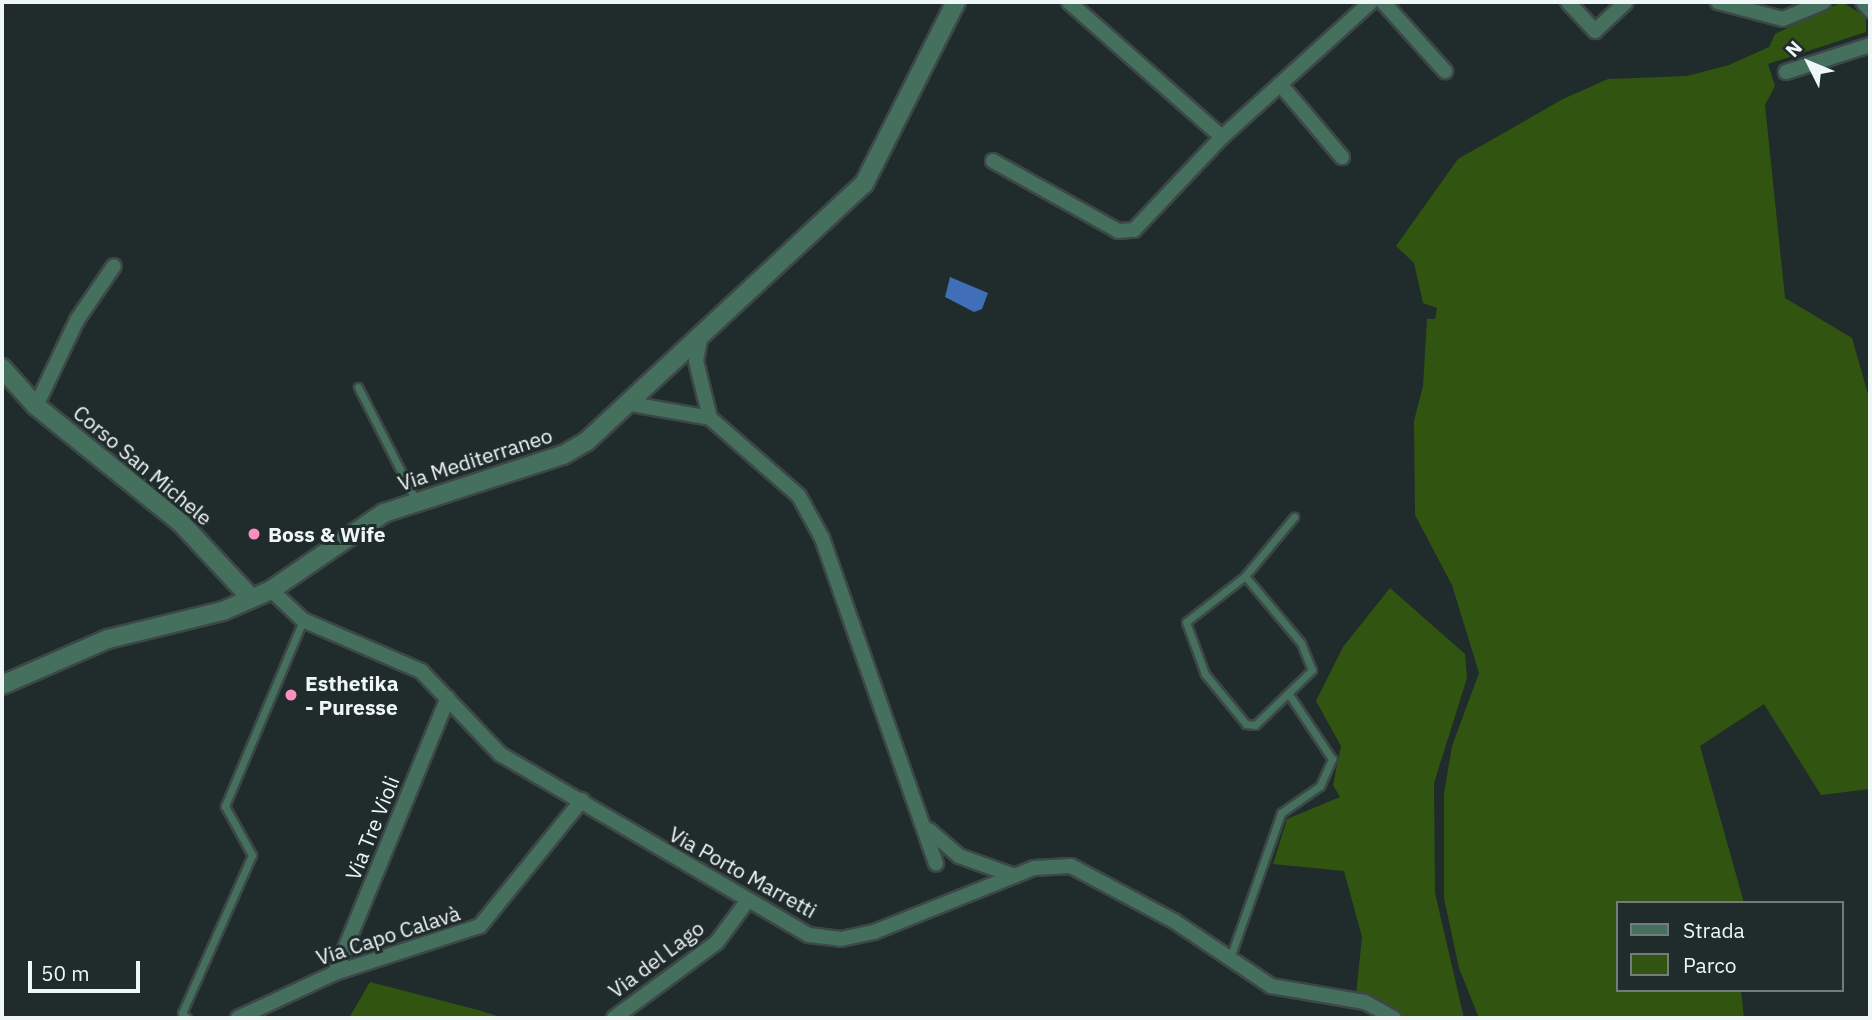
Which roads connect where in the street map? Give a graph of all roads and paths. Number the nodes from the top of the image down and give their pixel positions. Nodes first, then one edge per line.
1 (956, 2) edge
2 (1069, 2) edge
3 (1371, 2) edge
4 (1383, 2) edge
5 (1568, 2) edge
6 (1626, 2) edge
7 (1718, 2) edge
8 (1824, 2) edge
9 (1863, 2) edge
10 (1870, 10) edge
11 (1870, 45) edge
12 (1446, 71) dead end
13 (1786, 72) dead end
14 (1280, 84) junction
15 (1222, 137) junction
16 (1342, 157) dead end
17 (993, 161) dead end
18 (114, 266) dead end
19 (700, 340) junction
20 (2, 368) edge
21 (358, 387) dead end
22 (631, 404) junction
23 (36, 406) junction
24 (710, 418) junction
25 (417, 502) junction
26 (1294, 517) dead end
27 (1245, 576) junction
28 (271, 590) junction
29 (251, 598) junction
30 (303, 620) junction
31 (2, 685) edge
32 (1290, 696) junction
33 (448, 698) junction
34 (582, 800) junction
35 (923, 824) junction
36 (936, 864) dead end
37 (1015, 876) junction
38 (748, 900) junction
39 (1229, 962) junction
40 (335, 973) junction
41 (187, 1018) edge
42 (238, 1018) edge
43 (614, 1018) edge
44 (1394, 1018) edge

1 - 19 street, Via Mediterraneo
2 - 15 street
3 - 14 street
4 - 12 street
5 - 6 street
7 - 8 street
9 - 10 street
11 - 13 street
14 - 15 street
14 - 16 street
15 - 17 street
18 - 23 street
19 - 22 street, Via Mediterraneo
19 - 24 street
20 - 23 street, Corso San Michele
21 - 25 lane
22 - 24 street
22 - 25 street, Via Mediterraneo
23 - 29 street, Corso San Michele
24 - 35 street
25 - 28 street, Via Mediterraneo
26 - 27 lane
27 - 32 lane
27 - 32 lane
28 - 29 street, Via Mediterraneo
28 - 30 street, Via Porto Marretti
29 - 31 street, Via Mediterraneo
30 - 33 street, Via Porto Marretti
30 - 41 lane
32 - 39 lane
33 - 34 street, Via Porto Marretti
33 - 40 street, Via Tre Violi
34 - 38 street, Via Porto Marretti
34 - 40 street, Via Capo Calavà
35 - 36 street
35 - 37 street
37 - 38 street, Via Porto Marretti
37 - 39 street, Via Porto Marretti
38 - 43 street, Via del Lago
39 - 44 street, Via Porto Marretti
40 - 42 street, Via Capo Calavà

